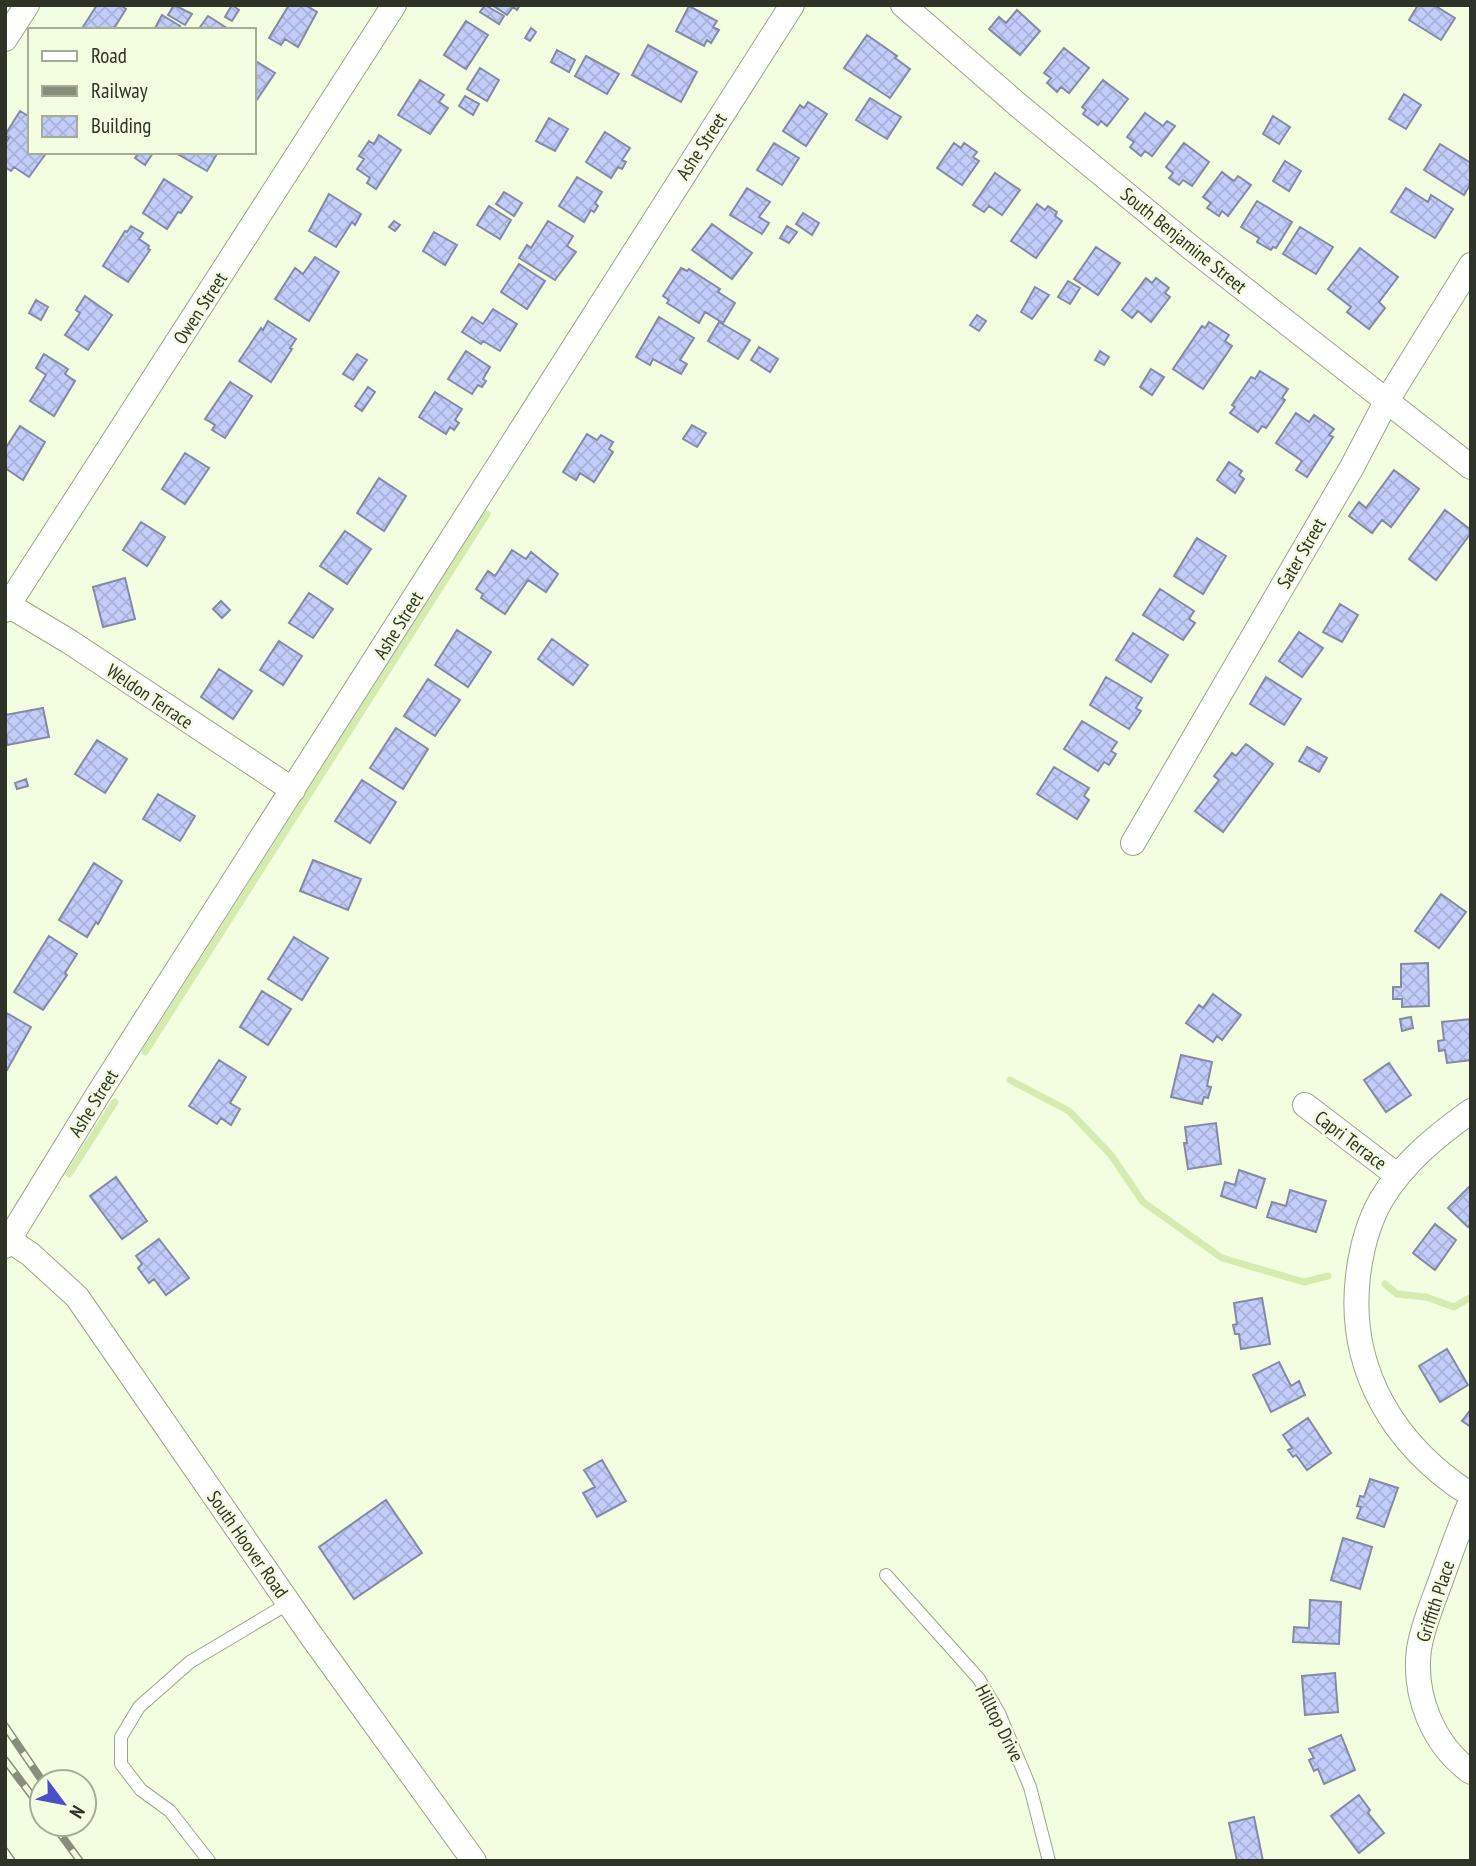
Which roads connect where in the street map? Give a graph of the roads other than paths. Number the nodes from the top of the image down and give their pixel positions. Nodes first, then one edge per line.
1 (27, 5) edge
2 (394, 5) edge
3 (792, 5) edge
4 (903, 5) edge
5 (5, 39) edge
6 (1471, 265) edge
7 (1386, 402) junction
8 (1471, 467) edge
9 (6, 606) edge
10 (293, 790) junction
11 (1133, 843) dead end
12 (1305, 1105) dead end
13 (1471, 1111) edge
14 (1398, 1176) junction
15 (7, 1241) edge
16 (1471, 1495) edge
17 (1471, 1501) edge
18 (886, 1574) dead end
19 (289, 1603) junction
20 (1471, 1772) edge
21 (209, 1861) edge
22 (474, 1861) edge
23 (1049, 1861) edge

1 - 5 street
2 - 9 street, Owen Street
3 - 10 street, Ashe Street
4 - 7 street, South Benjamine Street
6 - 7 street, Sater Street
7 - 8 street, South Benjamine Street
7 - 11 street, Sater Street
9 - 10 street, Weldon Terrace
10 - 15 street, Ashe Street
12 - 14 street, Capri Terrace
13 - 14 street
14 - 16 street
15 - 19 street, South Hoover Road
17 - 20 street, Griffith Place
18 - 23 lane, Hilltop Drive
19 - 21 lane
19 - 22 street, South Hoover Road

